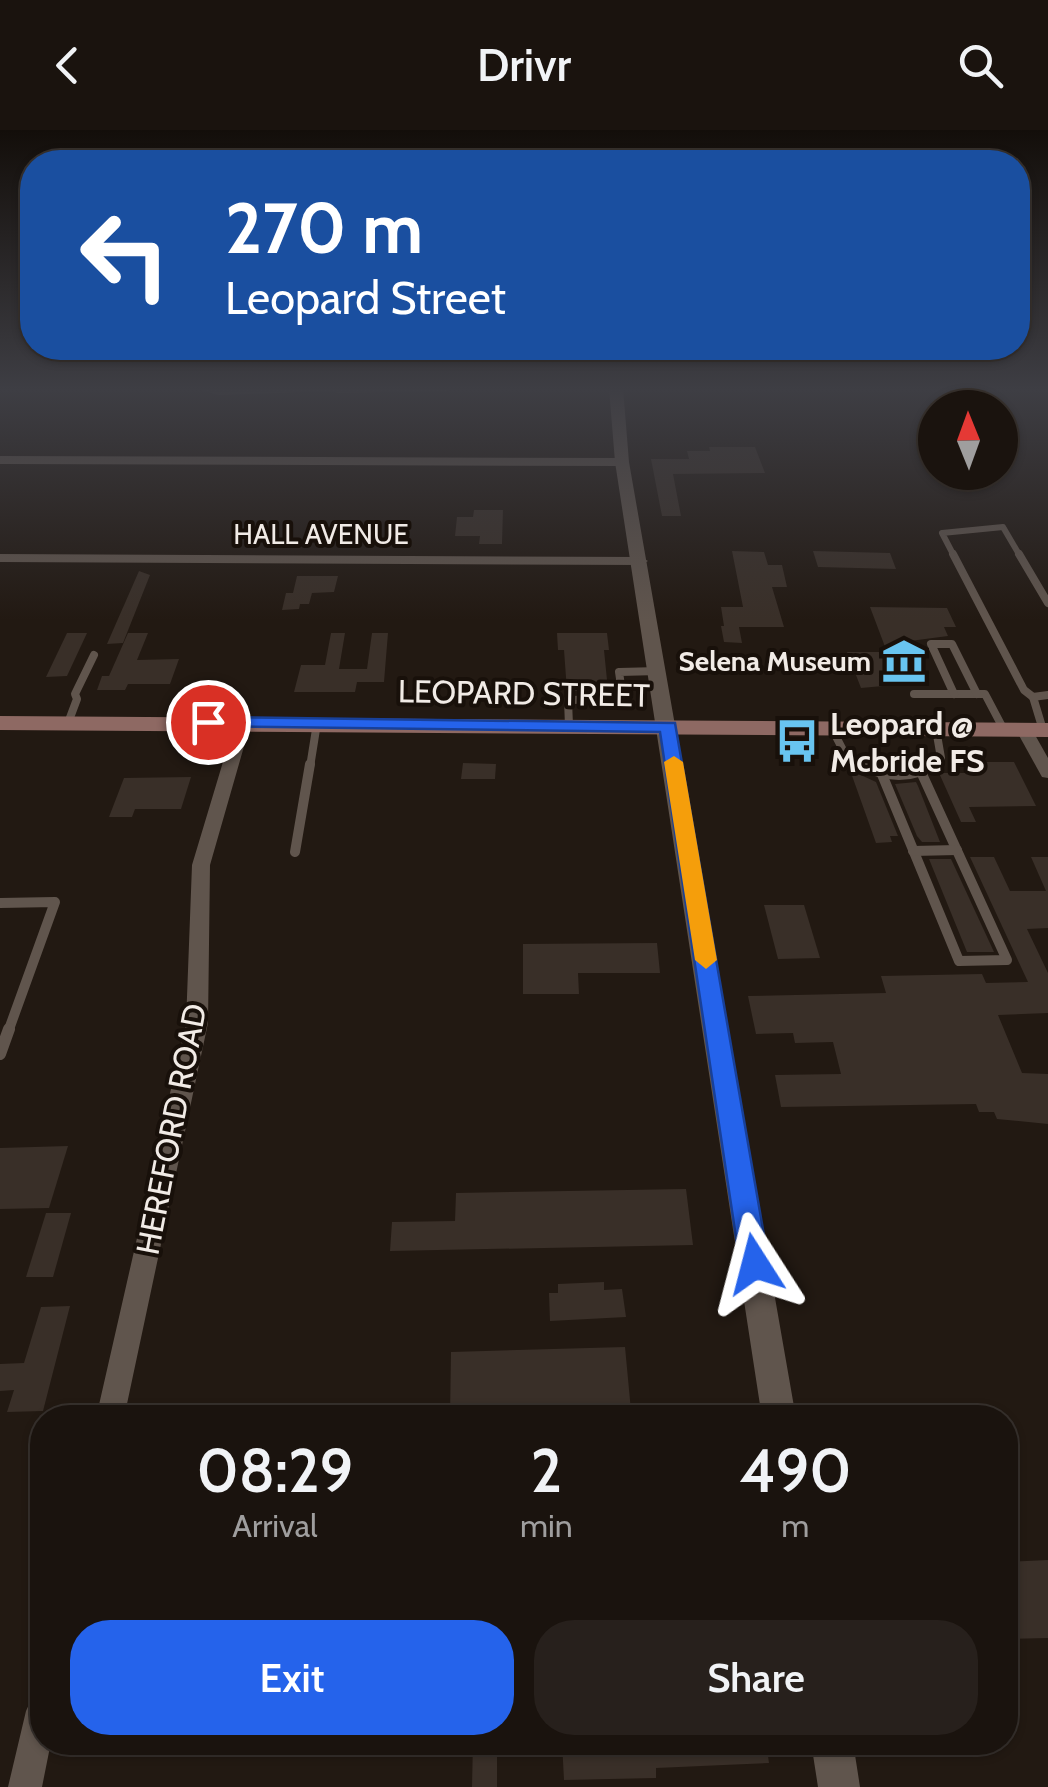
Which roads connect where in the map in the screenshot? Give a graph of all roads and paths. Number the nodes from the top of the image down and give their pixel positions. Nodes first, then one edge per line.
1 (623, 465) edge
2 (0, 558) edge
3 (642, 561) junction
4 (1048, 603) edge
5 (94, 655) dead end
6 (660, 671) junction
7 (914, 694) dead end
8 (954, 694) junction
9 (977, 694) junction
10 (1048, 695) edge
11 (1033, 698) junction
12 (243, 722) junction
13 (0, 723) edge
14 (68, 723) junction
15 (317, 723) junction
16 (569, 726) junction
17 (668, 727) junction
18 (831, 727) junction
19 (936, 729) junction
20 (1029, 730) edge
21 (1046, 768) edge
22 (881, 772) junction
23 (922, 774) junction
24 (957, 850) junction
25 (913, 851) junction
26 (295, 852) dead end
27 (0, 902) edge
28 (0, 1054) edge
29 (113, 1405) edge
30 (778, 1405) edge
31 (32, 1755) edge
32 (834, 1755) edge
33 (25, 1787) edge
34 (839, 1787) edge

1 - 3 street
2 - 3 street, HALL AVENUE
3 - 6 street
4 - 11 lane
5 - 14 lane
6 - 16 lane
6 - 17 street
7 - 8 lane
8 - 9 lane
8 - 9 lane
9 - 20 lane
10 - 11 lane
11 - 20 lane
12 - 14 main road, LEOPARD STREET
12 - 15 main road, LEOPARD STREET
12 - 29 street, HEREFORD ROAD
13 - 14 main road, LEOPARD STREET
15 - 16 main road, LEOPARD STREET
15 - 26 lane
16 - 17 main road, LEOPARD STREET
17 - 18 main road, LEOPARD STREET
17 - 30 street
18 - 19 main road, LEOPARD STREET
18 - 22 lane
19 - 20 main road, LEOPARD STREET
19 - 23 lane
20 - 21 street
22 - 23 lane
22 - 25 lane
23 - 24 lane
24 - 25 lane
24 - 25 lane
27 - 28 lane
31 - 33 street
32 - 34 street

